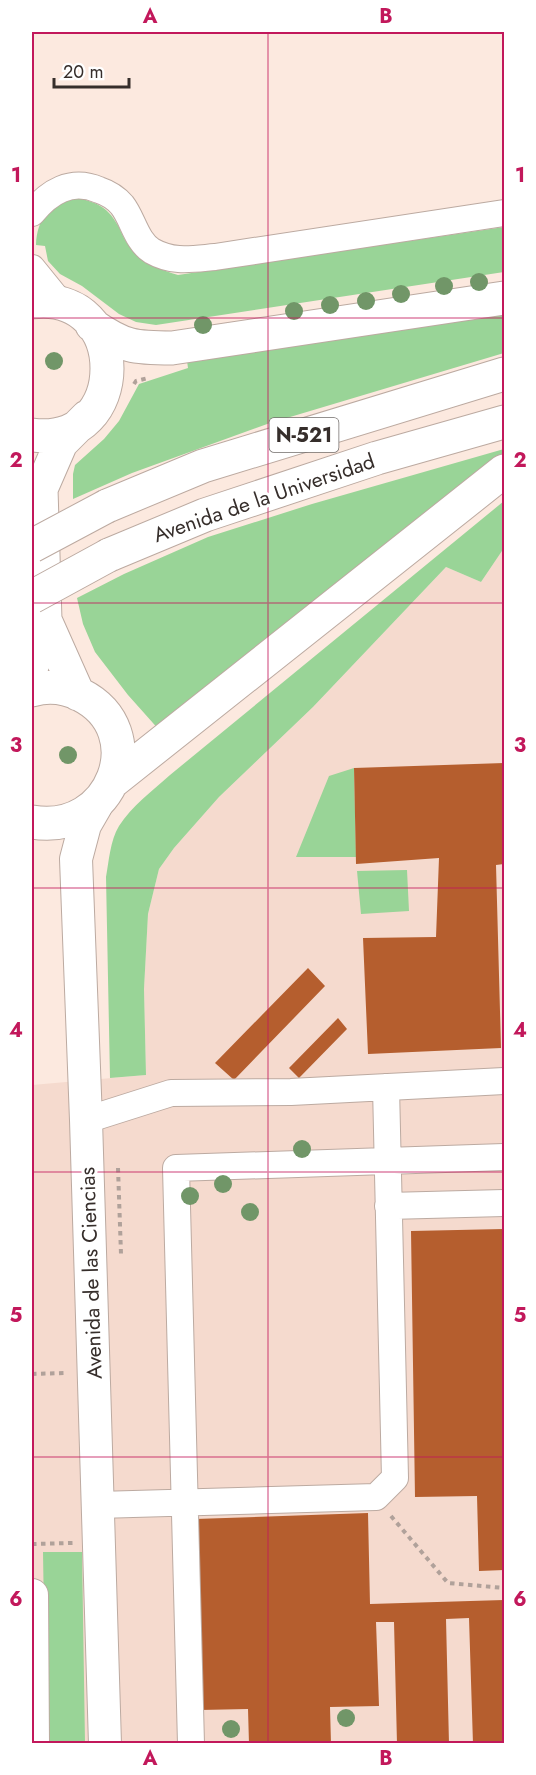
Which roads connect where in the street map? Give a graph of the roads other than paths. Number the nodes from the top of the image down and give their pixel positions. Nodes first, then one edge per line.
1 (32, 213) edge
2 (504, 213) edge
3 (32, 268) edge
4 (504, 298) edge
5 (47, 304) edge
6 (92, 325) junction
7 (504, 374) edge
8 (87, 417) junction
9 (504, 422) edge
10 (32, 435) edge
11 (504, 471) edge
12 (36, 479) edge
13 (32, 546) edge
14 (38, 609) edge
15 (32, 666) edge
16 (32, 690) edge
17 (78, 694) junction
18 (104, 794) junction
19 (32, 822) edge
20 (504, 1081) edge
21 (386, 1087) junction
22 (86, 1120) junction
23 (504, 1157) edge
24 (387, 1160) junction
25 (504, 1203) edge
26 (388, 1206) junction
27 (185, 1503) junction
28 (98, 1506) junction
29 (32, 1595) edge
30 (33, 1743) edge
31 (105, 1743) edge
32 (191, 1743) edge

1 - 2 street
3 - 5 street
4 - 6 highway
5 - 6 highway
6 - 8 highway
7 - 13 highway, N-521, bridge
8 - 10 highway
8 - 12 highway
9 - 14 highway, Avenida de la Universidad / N-521, bridge
11 - 18 highway
12 - 14 highway
14 - 15 highway
14 - 17 highway
16 - 17 highway
17 - 18 highway
18 - 19 highway
18 - 22 main road, Avenida de las Ciencias
20 - 21 street
21 - 22 street
21 - 24 street
22 - 28 main road, Avenida de las Ciencias
23 - 24 street
24 - 26 street
24 - 27 street
25 - 26 street
26 - 27 street
27 - 28 street
27 - 32 street
28 - 31 main road, Avenida de las Ciencias
29 - 30 main road

